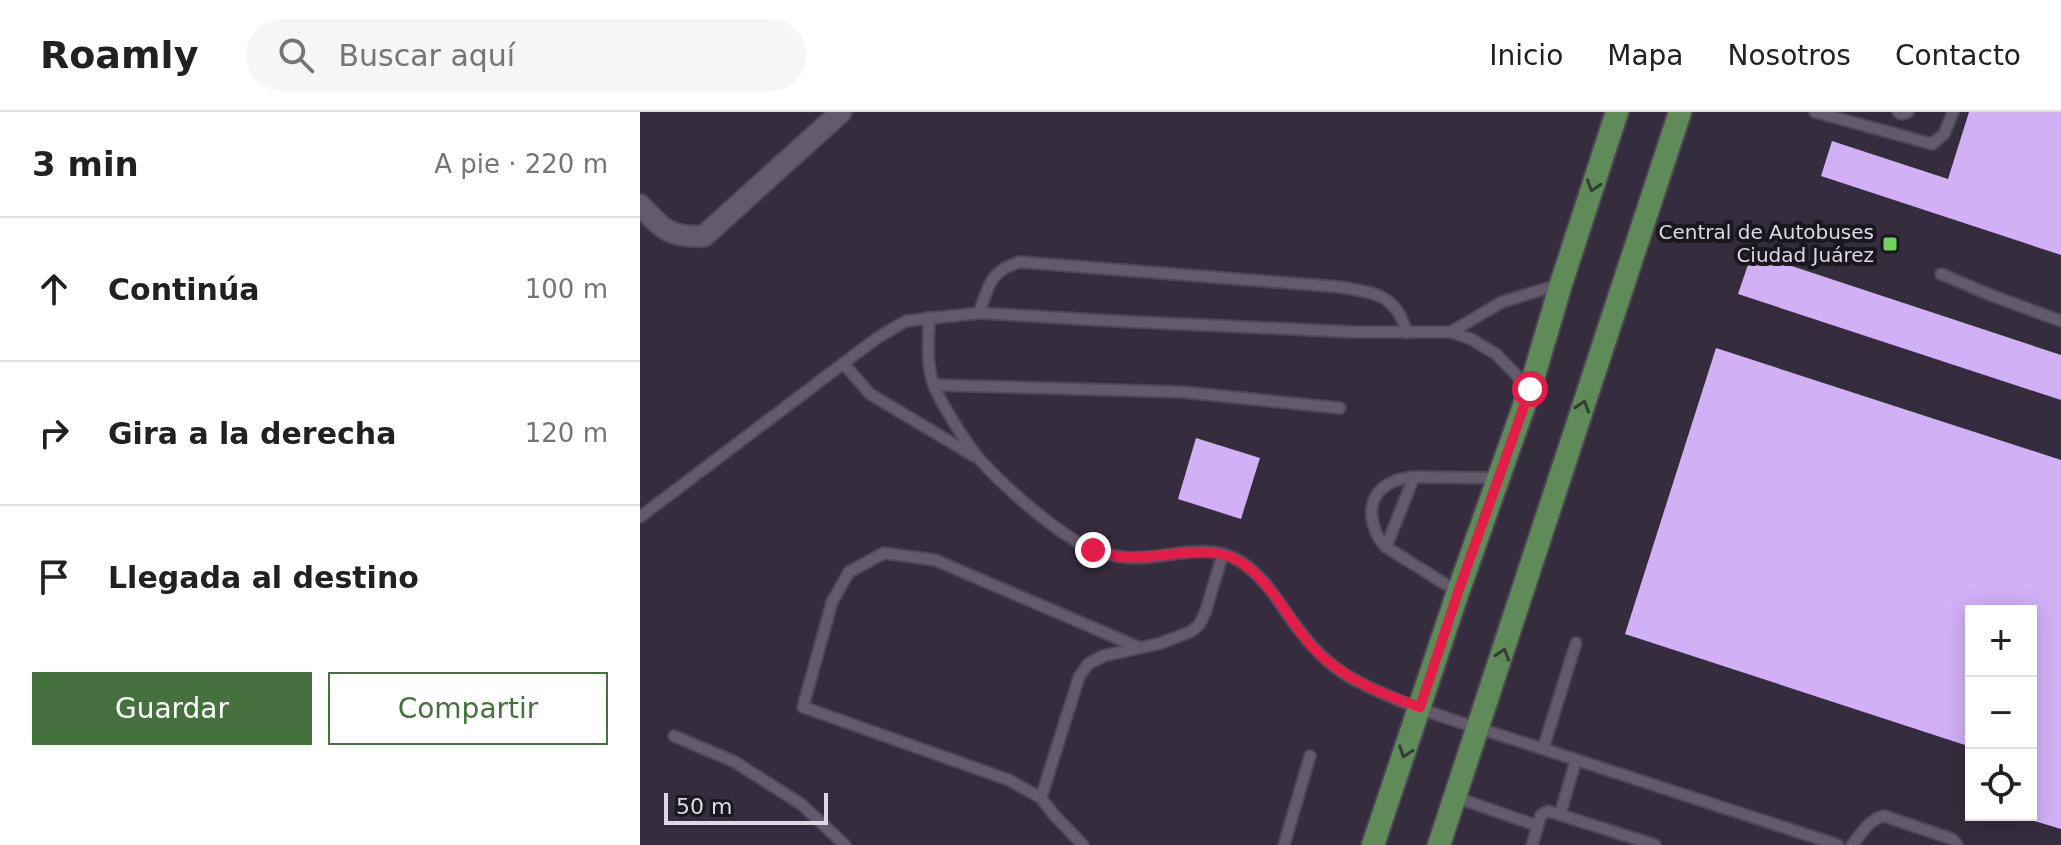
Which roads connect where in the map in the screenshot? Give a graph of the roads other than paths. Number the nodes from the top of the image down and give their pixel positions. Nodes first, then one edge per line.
1 (841, 112) edge
2 (1617, 112) edge
3 (1680, 112) edge
4 (1815, 112) edge
5 (1898, 112) edge
6 (1908, 112) edge
7 (1953, 112) edge
8 (640, 205) edge
9 (1941, 274) dead end
10 (1561, 284) junction
11 (979, 313) junction
12 (929, 317) junction
13 (2061, 321) edge
14 (1451, 332) junction
15 (1407, 333) junction
16 (843, 363) junction
17 (934, 385) junction
18 (1530, 389) junction
19 (1340, 408) dead end
20 (979, 459) junction
21 (1414, 477) junction
22 (1497, 478) junction
23 (640, 517) edge
24 (1386, 547) junction
25 (1223, 554) junction
26 (1458, 592) junction
27 (1576, 643) dead end
28 (1138, 647) junction
29 (1420, 707) junction
30 (1479, 728) junction
31 (674, 736) dead end
32 (1543, 749) junction
33 (1310, 756) dead end
34 (1576, 760) junction
35 (1455, 797) junction
36 (1041, 798) junction
37 (1560, 814) junction
38 (1538, 826) junction
39 (845, 845) edge
40 (1083, 845) edge
41 (1284, 845) edge
42 (1373, 845) edge
43 (1439, 845) edge
44 (1532, 845) edge
45 (1655, 845) edge
46 (1838, 845) edge
47 (1852, 845) edge
48 (1957, 845) edge

1 - 8 street
2 -> 10 main road
30 -> 3 main road
4 - 7 lane
5 - 6 lane
9 - 13 lane
10 - 14 lane
10 - 18 main road
11 - 12 lane
11 - 15 lane
11 - 15 lane
12 - 16 lane
12 - 17 lane
14 - 15 lane
14 - 18 lane
16 - 20 lane
16 - 23 lane
17 - 19 lane
17 - 20 lane
18 - 22 main road
20 - 25 lane
21 - 22 lane
21 - 24 lane
21 - 24 lane
22 - 26 main road
24 - 26 lane
25 - 28 lane
25 - 29 lane
26 - 29 main road
27 - 32 lane
28 - 36 lane
28 - 36 lane
29 - 30 lane
29 -> 42 main road
30 - 32 lane
30 - 35 main road
31 - 39 lane
32 - 34 lane
33 - 41 lane
34 - 37 lane
34 - 46 lane
35 - 38 lane
35 - 43 main road
36 - 40 lane
37 - 38 lane
37 - 45 lane
38 - 44 lane
47 - 48 lane

